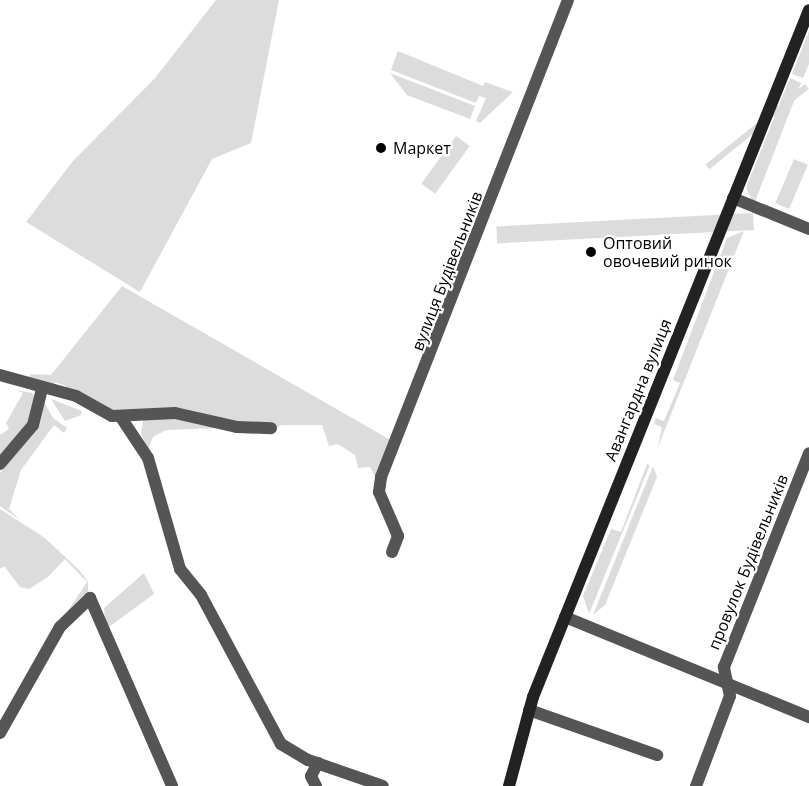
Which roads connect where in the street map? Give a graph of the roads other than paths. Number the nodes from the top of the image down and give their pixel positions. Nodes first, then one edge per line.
1 (568, 0) edge
2 (809, 10) edge
3 (733, 198) junction
4 (809, 229) edge
5 (0, 375) edge
6 (42, 388) junction
7 (120, 416) junction
8 (271, 428) dead end
9 (809, 453) edge
10 (0, 464) edge
11 (392, 552) dead end
12 (565, 617) junction
13 (726, 685) junction
14 (529, 710) junction
15 (809, 717) edge
16 (0, 733) edge
17 (657, 755) dead end
18 (318, 763) junction
19 (172, 786) edge
20 (316, 786) edge
21 (383, 786) edge
22 (509, 786) edge
23 (696, 786) edge

1 - 11 street, вулиця Будівельників
2 - 3 street, Авангардна вулиця
3 - 4 street
3 - 12 street, Авангардна вулиця
5 - 6 street
6 - 7 street
6 - 10 street
7 - 8 street
7 - 18 street
9 - 13 street, провулок Будівельників
12 - 13 street
12 - 14 street, Авангардна вулиця
13 - 15 street
13 - 23 street, провулок Будівельників
14 - 17 street
14 - 22 street, Авангардна вулиця
16 - 19 street
18 - 20 street
18 - 21 street

